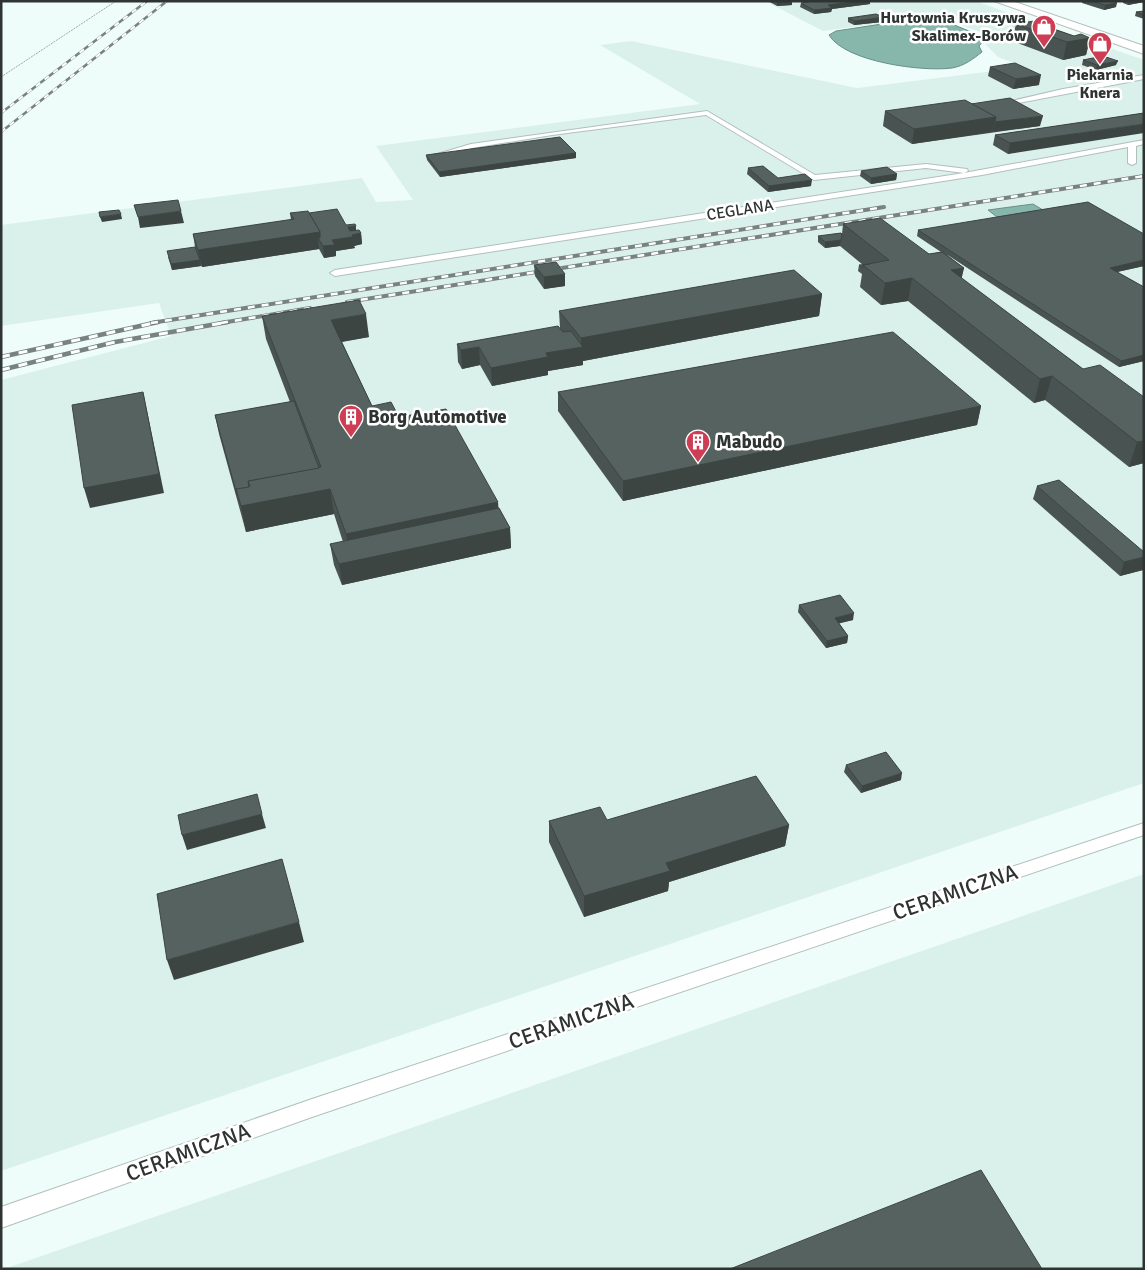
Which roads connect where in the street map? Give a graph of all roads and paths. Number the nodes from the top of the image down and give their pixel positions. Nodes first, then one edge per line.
1 (116, 1) edge
2 (1000, 1) edge
3 (1144, 50) edge
4 (1, 77) edge
5 (1144, 78) edge
6 (994, 106) edge
7 (1144, 142) edge
8 (1132, 144) junction
9 (430, 157) edge
10 (1132, 163) dead end
11 (982, 173) junction
12 (335, 273) dead end
13 (1144, 829) edge
14 (1, 1218) edge

1 - 4 path
2 - 3 main road
5 - 6 lane
7 - 8 lane, CEGLANA
8 - 10 lane
8 - 11 lane, CEGLANA
9 - 11 lane
11 - 12 lane, CEGLANA
13 - 14 lane, CERAMICZNA

